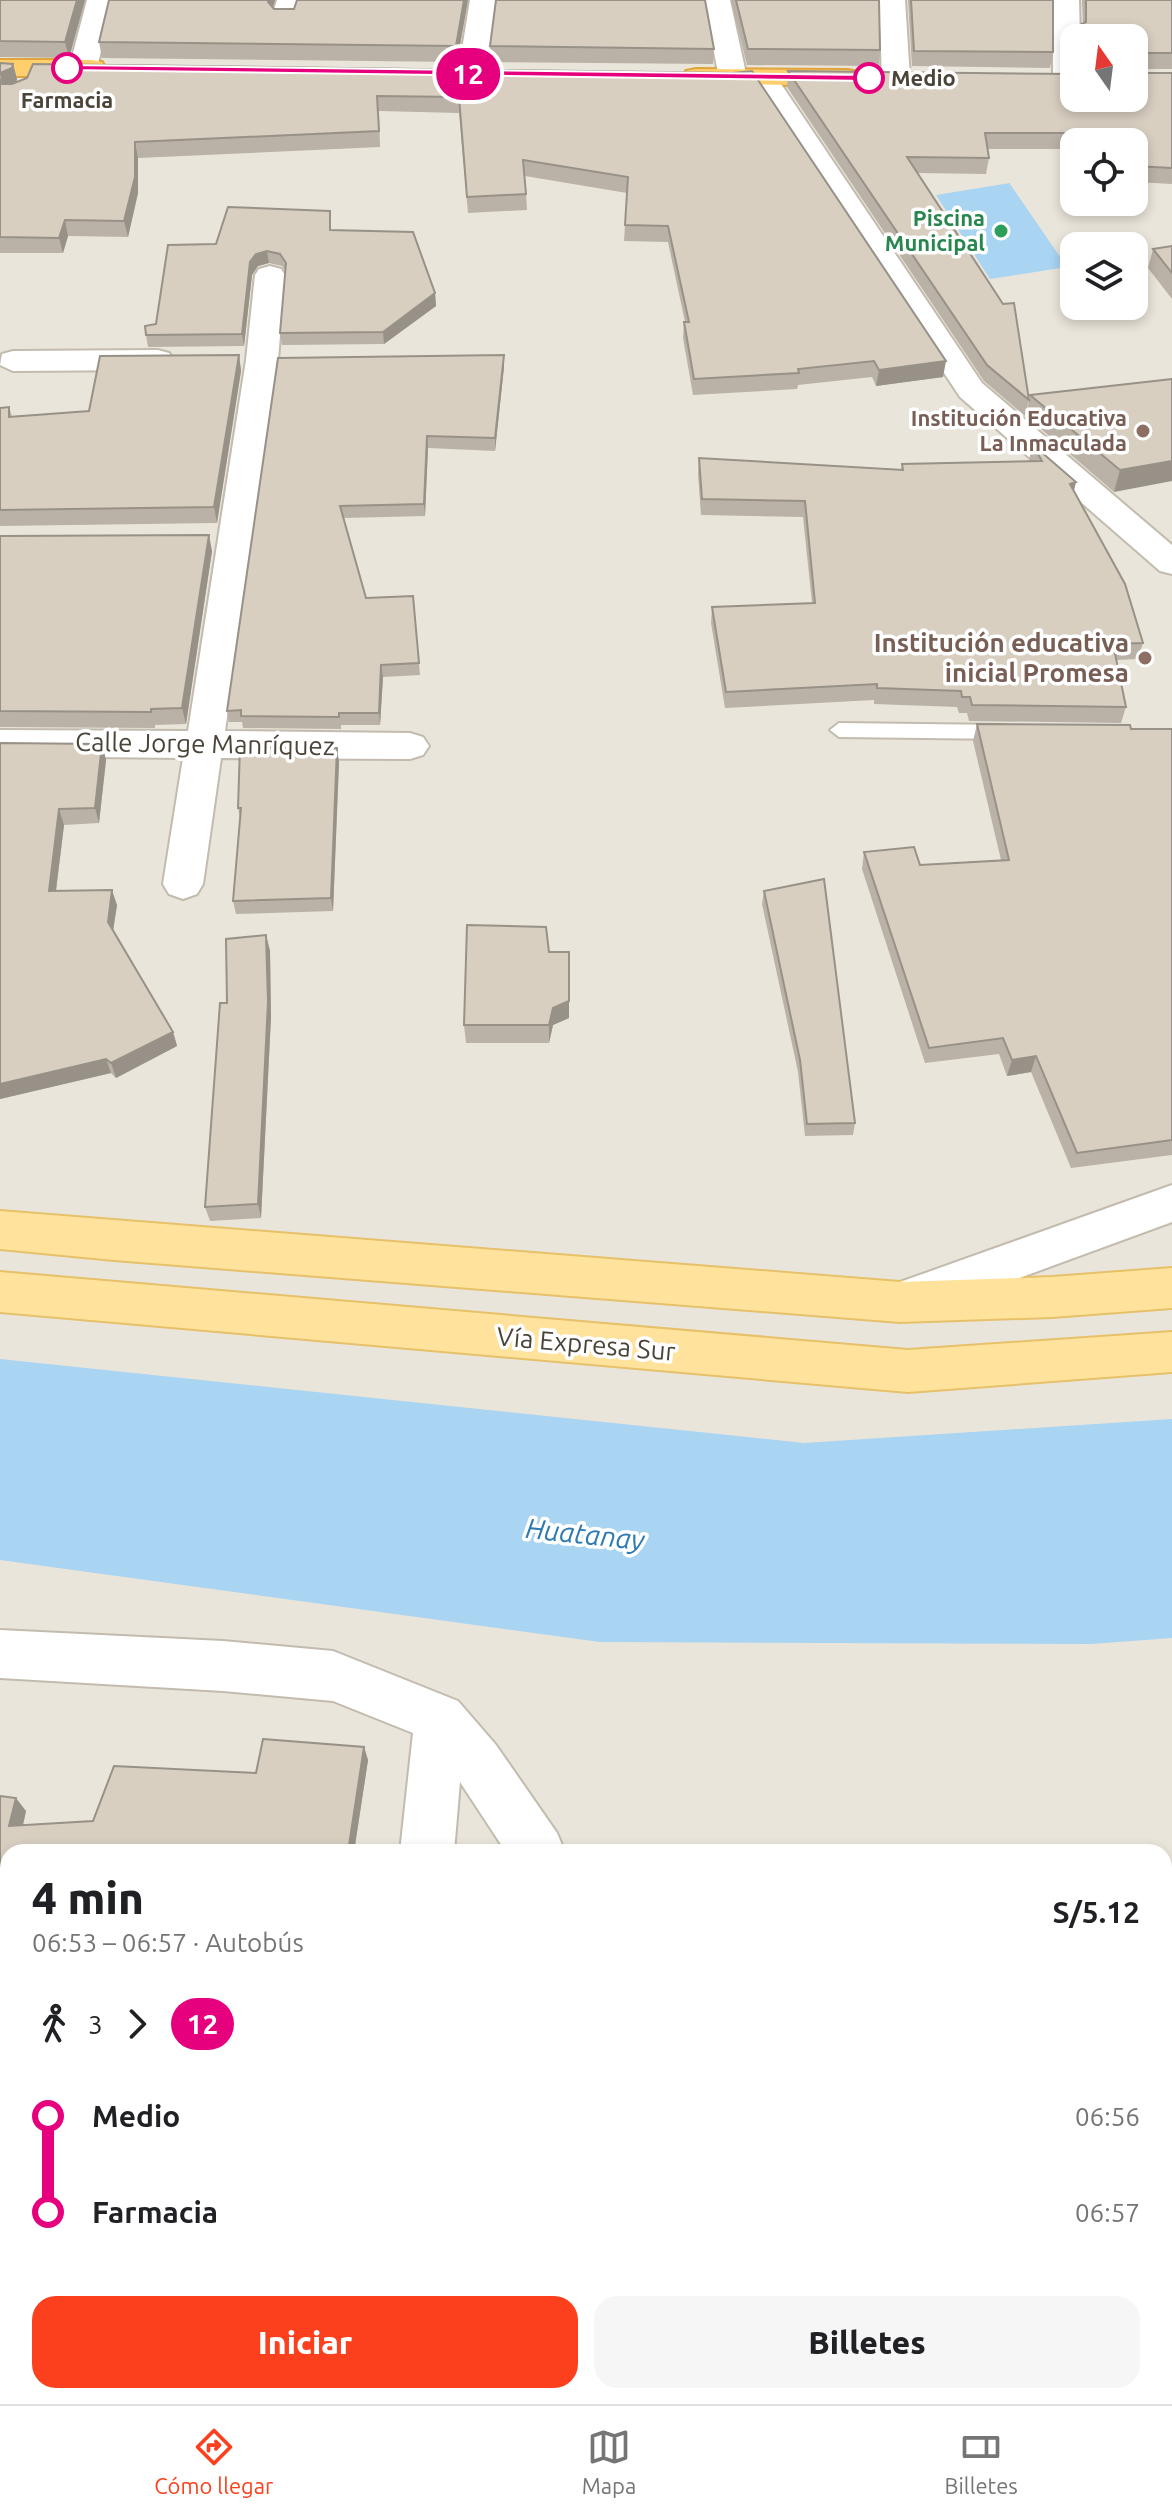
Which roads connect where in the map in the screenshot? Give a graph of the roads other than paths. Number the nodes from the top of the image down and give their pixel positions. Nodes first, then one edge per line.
1 (100, 0) edge
2 (483, 0) edge
3 (717, 0) edge
4 (892, 0) edge
5 (1066, 0) edge
6 (1068, 24) edge
7 (0, 68) edge
8 (83, 68) junction
9 (113, 69) edge
10 (442, 74) edge
11 (472, 74) junction
12 (503, 75) edge
13 (672, 77) edge
14 (748, 78) junction
15 (896, 78) junction
16 (927, 78) edge
17 (1036, 79) edge
18 (1060, 79) edge
19 (270, 275) dead end
20 (184, 360) edge
21 (13, 361) dead end
22 (1172, 563) edge
23 (839, 730) dead end
24 (1029, 732) edge
25 (205, 742) junction
26 (0, 743) edge
27 (410, 746) dead end
28 (183, 884) dead end
29 (1172, 1203) edge
30 (0, 1230) edge
31 (1172, 1288) edge
32 (0, 1292) edge
33 (900, 1302) junction
34 (1172, 1352) edge
35 (0, 1654) edge
36 (440, 1719) junction
37 (428, 1844) edge
38 (533, 1844) edge

1 - 8 street
2 - 11 street
3 - 14 street
4 - 15 street
5 - 6 street
7 - 8 highway
8 - 9 highway
10 - 11 highway
11 - 12 highway
13 - 14 highway
14 - 15 highway
14 - 22 street
15 - 16 highway
17 - 18 highway
19 - 25 street
20 - 21 street
23 - 24 lane
25 - 26 street, Calle Jorge Manríquez
25 - 27 street, Calle Jorge Manríquez
25 - 28 street
29 - 33 street
30 - 33 main road
31 - 33 main road
32 - 34 main road, Vía Expresa Sur
35 - 36 street
36 - 37 street
36 - 38 street

